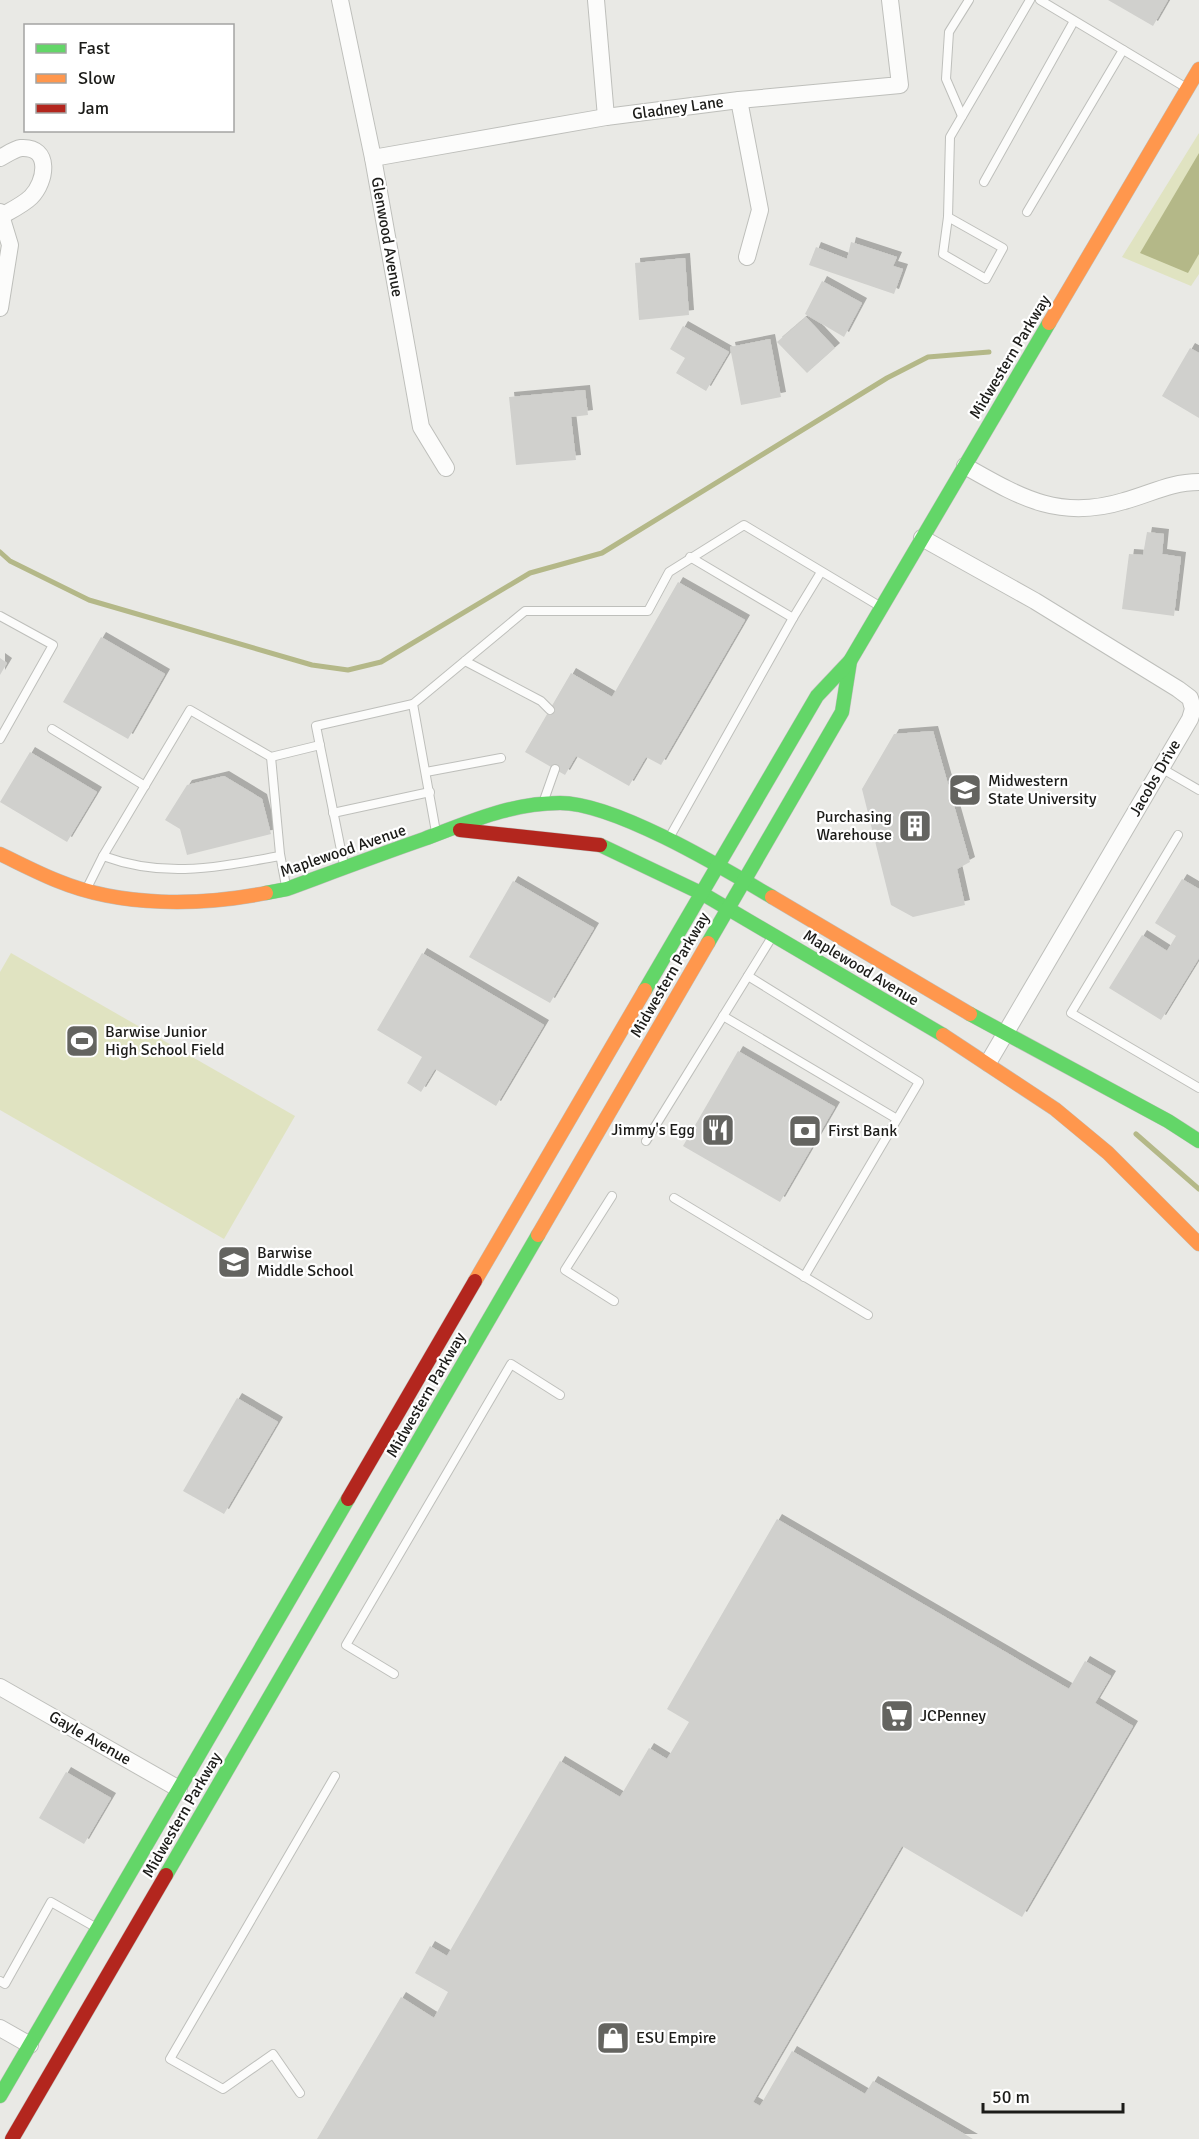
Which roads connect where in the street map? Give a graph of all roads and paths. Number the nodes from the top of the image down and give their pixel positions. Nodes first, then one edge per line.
1 (340, 0) edge
2 (596, 0) edge
3 (891, 0) edge
4 (969, 0) edge
5 (1030, 0) edge
6 (1040, 0) edge
7 (1074, 21) junction
8 (1123, 50) junction
9 (1199, 69) edge
10 (1188, 89) junction
11 (739, 100) junction
12 (962, 116) junction
13 (606, 117) junction
14 (0, 158) edge
15 (373, 158) junction
16 (984, 182) dead end
17 (1027, 212) dead end
18 (2, 214) edge
19 (948, 217) junction
20 (747, 257) dead end
21 (0, 308) edge
22 (965, 466) junction
23 (446, 468) dead end
24 (1199, 482) edge
25 (922, 538) junction
26 (690, 557) junction
27 (821, 572) junction
28 (882, 607) junction
29 (0, 616) edge
30 (793, 618) junction
31 (465, 661) junction
32 (850, 661) junction
33 (413, 704) junction
34 (550, 710) dead end
35 (52, 729) dead end
36 (0, 739) edge
37 (320, 745) junction
38 (271, 757) junction
39 (501, 758) dead end
40 (1161, 768) junction
41 (555, 769) dead end
42 (426, 772) junction
43 (145, 786) junction
44 (1199, 790) edge
45 (430, 792) junction
46 (542, 805) junction
47 (333, 813) junction
48 (452, 830) junction
49 (436, 835) junction
50 (1178, 835) dead end
51 (668, 840) junction
52 (0, 854) edge
53 (103, 856) junction
54 (280, 856) junction
55 (718, 866) junction
56 (344, 868) junction
57 (744, 881) junction
58 (87, 889) junction
59 (287, 889) junction
60 (703, 894) junction
61 (728, 909) junction
62 (773, 935) junction
63 (748, 976) junction
64 (723, 1016) junction
65 (1004, 1034) junction
66 (988, 1063) junction
67 (1199, 1088) edge
68 (897, 1119) junction
69 (646, 1141) dead end
70 (1199, 1141) edge
71 (612, 1196) dead end
72 (674, 1198) dead end
73 (1199, 1244) edge
74 (804, 1276) junction
75 (493, 1282) junction
76 (614, 1301) dead end
77 (868, 1315) dead end
78 (560, 1395) dead end
79 (270, 1664) junction
80 (394, 1674) dead end
81 (0, 1687) edge
82 (334, 1776) dead end
83 (193, 1797) junction
84 (98, 1929) junction
85 (0, 1981) edge
86 (0, 2028) edge
87 (30, 2045) junction
88 (300, 2092) dead end
89 (0, 2096) edge
90 (12, 2139) edge

1 - 15 street, Glenwood Avenue
2 - 13 street
3 - 11 street, Gladney Lane
4 - 12 lane
5 - 12 lane
6 - 7 lane
7 - 8 lane
7 - 16 lane
8 - 10 lane
8 - 17 lane
9 - 10 main road, Midwestern Parkway
10 - 22 main road, Midwestern Parkway
11 - 13 street, Gladney Lane
11 - 20 street
12 - 19 lane
13 - 15 street, Gladney Lane
14 - 18 street
15 - 23 street, Glenwood Avenue
18 - 21 street
19 - 19 lane
22 - 24 street
22 - 25 main road, Midwestern Parkway
25 - 28 main road, Midwestern Parkway
25 - 40 street, Jacobs Drive
26 - 27 lane
26 - 30 lane
26 - 31 lane
27 - 28 lane
27 - 30 lane
28 - 32 main road, Midwestern Parkway
29 - 36 lane
30 - 51 lane
31 - 33 lane
31 - 34 lane
32 - 55 main road, Midwestern Parkway
32 - 57 main road, Midwestern Parkway
33 - 37 lane
33 - 42 lane
35 - 43 lane
37 - 38 lane
37 - 47 lane
38 - 43 lane
38 - 54 lane
39 - 42 lane
40 - 44 lane
40 - 65 street, Jacobs Drive
41 - 46 lane
42 - 45 lane
43 - 53 lane
45 - 47 lane
45 - 49 lane
46 - 48 main road, Maplewood Avenue
46 - 51 main road, Maplewood Avenue
47 - 56 lane
48 - 49 main road, Maplewood Avenue
48 - 60 main road, Maplewood Avenue
49 - 56 main road, Maplewood Avenue
50 - 67 lane
51 - 55 main road, Maplewood Avenue
52 - 58 main road, Maplewood Avenue
53 - 54 lane
53 - 58 lane
54 - 59 lane
55 - 57 main road, Maplewood Avenue
55 - 60 main road, Midwestern Parkway
56 - 59 main road, Maplewood Avenue
57 - 61 main road, Midwestern Parkway
57 - 65 main road, Maplewood Avenue
58 - 59 main road, Maplewood Avenue
60 - 61 main road, Maplewood Avenue
60 - 75 main road, Midwestern Parkway
61 - 62 main road, Maplewood Avenue
61 - 75 main road, Midwestern Parkway
62 - 63 lane
62 - 66 main road, Maplewood Avenue
63 - 64 lane
63 - 68 lane
64 - 68 lane
64 - 69 lane
65 - 66 street, Jacobs Drive
65 - 70 main road, Maplewood Avenue
66 - 73 main road, Maplewood Avenue
68 - 74 lane
71 - 76 lane
72 - 74 lane
74 - 77 lane
75 - 79 main road, Midwestern Parkway
75 - 79 main road, Midwestern Parkway
78 - 80 lane
79 - 83 main road, Midwestern Parkway
79 - 83 main road, Midwestern Parkway
81 - 83 street, Gayle Avenue
82 - 88 lane
83 - 84 main road, Midwestern Parkway
83 - 90 main road, Midwestern Parkway
84 - 85 lane
84 - 87 main road, Midwestern Parkway
86 - 87 street
87 - 89 main road, Midwestern Parkway

